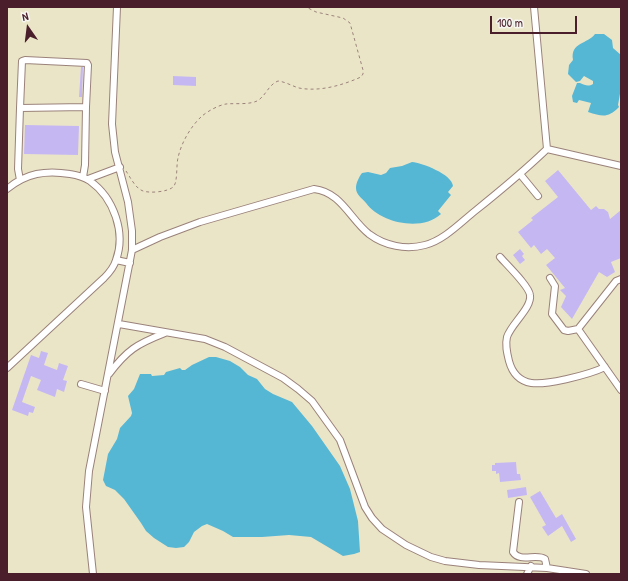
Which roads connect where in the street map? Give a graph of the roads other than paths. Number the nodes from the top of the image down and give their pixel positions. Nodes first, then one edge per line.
1 (118, 7) edge
2 (534, 7) edge
3 (86, 107) junction
4 (20, 108) junction
5 (547, 149) junction
6 (621, 166) edge
7 (120, 167) junction
8 (520, 174) junction
9 (85, 178) junction
10 (20, 180) junction
11 (7, 189) edge
12 (538, 196) dead end
13 (132, 250) junction
14 (500, 257) dead end
15 (116, 260) junction
16 (130, 263) junction
17 (550, 278) dead end
18 (621, 279) edge
19 (119, 324) junction
20 (578, 329) junction
21 (166, 333) junction
22 (605, 367) junction
23 (7, 368) edge
24 (108, 375) junction
25 (81, 384) dead end
26 (621, 390) edge
27 (105, 391) junction
28 (519, 502) dead end
29 (531, 566) junction
30 (547, 568) junction
31 (93, 574) edge
32 (527, 574) edge
33 (586, 574) edge

1 - 7 lane
2 - 5 lane
3 - 4 lane
3 - 4 lane
3 - 9 lane
4 - 10 lane
5 - 6 lane
5 - 8 lane
7 - 9 lane
7 - 13 lane
8 - 12 lane
8 - 13 lane
9 - 10 lane
9 - 15 lane
10 - 11 lane
13 - 16 lane
14 - 22 lane
15 - 16 lane
15 - 23 lane
16 - 19 lane
17 - 20 lane
18 - 20 lane
19 - 21 lane
19 - 24 lane
20 - 22 lane
21 - 24 lane
21 - 29 lane
22 - 26 lane
24 - 27 lane
25 - 27 lane
27 - 31 lane
28 - 30 lane
29 - 30 lane
29 - 32 lane
30 - 33 lane

